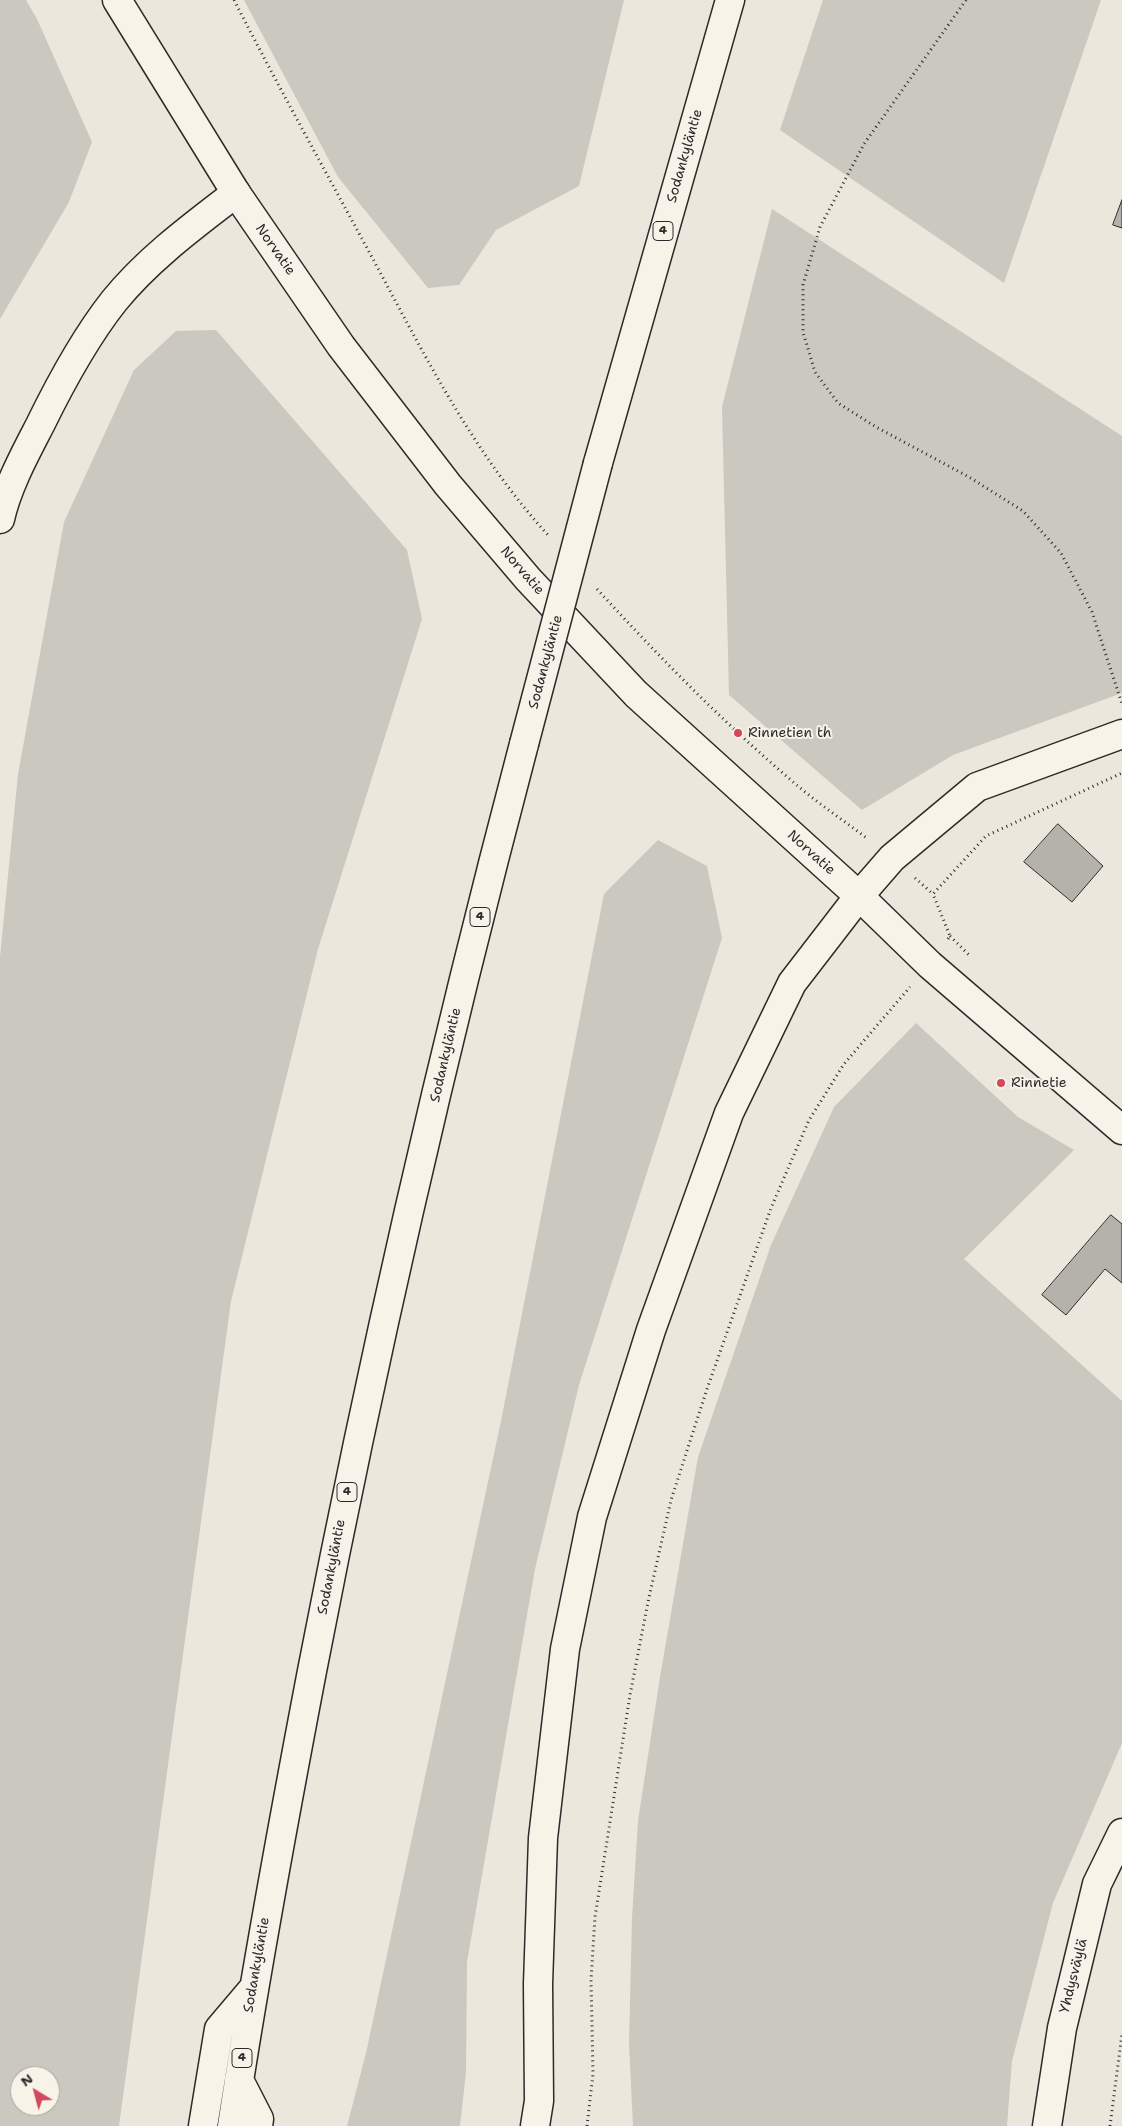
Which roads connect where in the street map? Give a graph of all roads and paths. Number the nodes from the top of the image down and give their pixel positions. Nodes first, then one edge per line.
1 (117, 0) edge
2 (234, 0) edge
3 (730, 0) edge
4 (966, 0) edge
5 (236, 193) junction
6 (0, 519) edge
7 (553, 541) dead end
8 (593, 585) dead end
9 (1122, 704) edge
10 (1122, 734) edge
11 (1122, 774) edge
12 (892, 858) junction
13 (933, 894) junction
14 (858, 896) junction
15 (930, 965) junction
16 (1122, 1130) edge
17 (1122, 1833) edge
18 (252, 1990) junction
19 (1122, 2034) edge
20 (239, 2080) junction
21 (203, 2126) edge
22 (232, 2126) edge
23 (258, 2126) edge
24 (535, 2126) edge
25 (588, 2126) edge
26 (1048, 2126) edge
27 (1110, 2126) edge

1 - 5 main road, Norvatie
2 - 7 path
3 - 18 main road, Sodankyläntie / 4, bridge
4 - 9 path
5 - 6 main road
5 - 14 main road, Norvatie
8 - 12 path
10 - 12 main road
11 - 13 path
12 - 13 path
12 - 14 main road
13 - 15 path
14 - 15 main road, Norvatie
14 - 24 main road
15 - 16 main road, Norvatie
15 - 25 path
17 - 26 main road, Yhdysväylä
18 - 20 main road, Sodankyläntie / 4
18 - 21 main road
19 - 27 path
20 - 22 main road, Sodankyläntie / 4
20 - 23 main road

